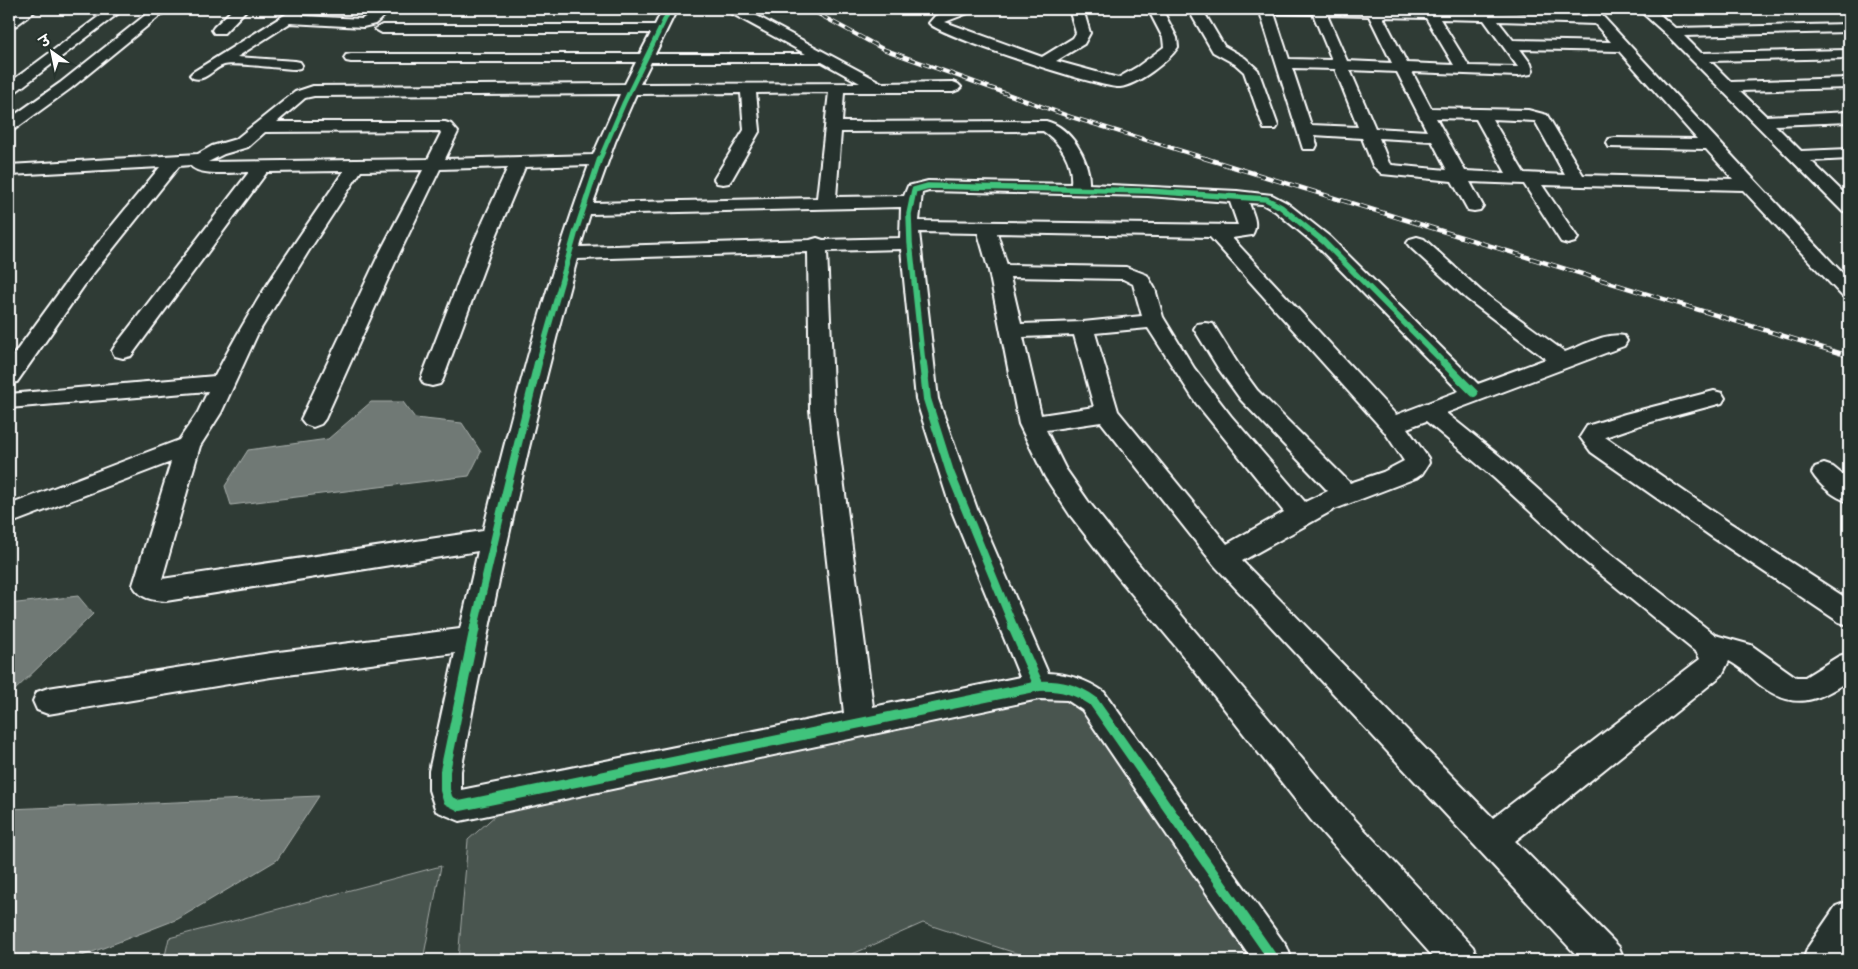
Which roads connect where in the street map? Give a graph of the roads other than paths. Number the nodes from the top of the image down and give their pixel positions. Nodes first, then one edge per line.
1 (31, 9) edge
2 (117, 9) edge
3 (161, 9) edge
4 (240, 9) edge
5 (303, 9) edge
6 (734, 9) edge
7 (966, 9) edge
8 (1076, 9) edge
9 (1155, 9) edge
10 (1195, 9) edge
11 (1266, 9) edge
12 (1270, 9) edge
13 (1646, 9) edge
14 (1679, 9) edge
15 (384, 10) dead end
16 (1319, 10) edge
17 (1373, 11) edge
18 (1429, 12) edge
19 (1485, 13) edge
20 (1594, 15) edge
21 (492, 16) dead end
22 (286, 19) junction
23 (665, 19) edge
24 (9, 24) edge
25 (1849, 28) edge
26 (269, 29) junction
27 (382, 29) dead end
28 (482, 29) junction
29 (219, 30) dead end
30 (1672, 32) junction
31 (339, 33) dead end
32 (1508, 44) junction
33 (1622, 47) junction
34 (1849, 54) edge
35 (1696, 57) junction
36 (351, 58) dead end
37 (460, 58) junction
38 (646, 58) junction
39 (824, 58) junction
40 (222, 60) junction
41 (1044, 62) junction
42 (1284, 63) junction
43 (295, 65) dead end
44 (1342, 65) junction
45 (1403, 68) junction
46 (1465, 71) junction
47 (198, 75) dead end
48 (1849, 83) edge
49 (879, 87) junction
50 (1727, 87) junction
51 (837, 88) junction
52 (953, 88) dead end
53 (631, 89) junction
54 (9, 90) edge
55 (433, 90) junction
56 (748, 90) junction
57 (1427, 114) junction
58 (1482, 115) junction
59 (1849, 117) edge
60 (1762, 121) junction
61 (9, 126) edge
62 (1270, 126) dead end
63 (260, 127) junction
64 (834, 127) junction
65 (1369, 133) junction
66 (1438, 136) junction
67 (1615, 143) dead end
68 (1713, 144) junction
69 (1849, 154) edge
70 (1798, 156) junction
71 (197, 159) junction
72 (600, 160) junction
73 (174, 161) junction
74 (519, 161) junction
75 (436, 164) junction
76 (356, 166) junction
77 (260, 168) junction
78 (9, 170) edge
79 (1458, 176) junction
80 (723, 179) dead end
81 (1524, 179) junction
82 (1576, 180) junction
83 (1748, 185) junction
84 (1080, 190) junction
85 (1237, 196) junction
86 (912, 201) junction
87 (826, 203) junction
88 (1847, 203) edge
89 (1474, 206) dead end
90 (582, 209) junction
91 (986, 228) junction
92 (1217, 233) junction
93 (910, 234) junction
94 (1568, 238) dead end
95 (1417, 243) dead end
96 (817, 244) junction
97 (569, 253) junction
98 (999, 271) junction
99 (1849, 292) edge
100 (1154, 320) junction
101 (1083, 328) junction
102 (1205, 329) dead end
103 (1011, 331) junction
104 (1616, 341) dead end
105 (124, 350) dead end
106 (1563, 361) junction
107 (9, 377) edge
108 (432, 379) dead end
109 (223, 383) junction
110 (1474, 392) junction
111 (1714, 398) dead end
112 (9, 402) edge
113 (1430, 412) junction
114 (1107, 413) junction
115 (314, 419) dead end
116 (1031, 424) junction
117 (1392, 425) junction
118 (188, 446) junction
119 (1824, 473) dead end
120 (1849, 493) edge
121 (1346, 494) junction
122 (1300, 514) junction
123 (9, 515) edge
124 (495, 539) junction
125 (1224, 559) junction
126 (1849, 614) edge
127 (471, 639) junction
128 (1707, 646) junction
129 (1849, 665) edge
130 (1039, 686) junction
131 (48, 700) dead end
132 (860, 722) junction
133 (1492, 839) junction
134 (1849, 918) edge
135 (1274, 960) edge
136 (1460, 960) edge
137 (1606, 960) edge
138 (1821, 960) edge

1 - 24 street
2 - 54 street
3 - 61 street
4 - 29 street
5 - 22 street
6 - 39 street
7 - 41 street
8 - 41 street
9 - 41 street
10 - 62 street
11 - 42 street
12 - 16 street
13 - 14 street
13 - 30 street
15 - 22 street
16 - 17 street
16 - 44 street
17 - 18 street
17 - 45 street
18 - 19 street
18 - 46 street
19 - 20 street
19 - 32 street
20 - 33 street
21 - 28 street
22 - 26 street
23 - 28 street
23 - 38 street
25 - 30 street
26 - 31 street
26 - 40 street
27 - 28 street
28 - 37 street
30 - 35 street
32 - 33 street
32 - 46 street
33 - 68 street
34 - 35 street
35 - 50 street
36 - 37 street
37 - 38 street
37 - 55 street
38 - 39 street
38 - 53 street
39 - 49 street
40 - 43 street
40 - 47 street
42 - 44 street
42 - 65 street
44 - 45 street
44 - 65 street
45 - 46 street
45 - 57 street
48 - 50 street
49 - 51 street
49 - 52 street
50 - 60 street
51 - 56 street
51 - 64 street
53 - 55 street
53 - 56 street
53 - 72 street
55 - 63 street
56 - 80 street
57 - 58 street
57 - 66 street
58 - 81 street
58 - 82 street
59 - 60 street
60 - 70 street
63 - 71 street
63 - 75 street
64 - 84 street
64 - 87 street
65 - 66 street
65 - 79 street
66 - 79 street
67 - 68 street
68 - 83 street
69 - 70 street
70 - 88 street
71 - 73 street
71 - 77 street
72 - 74 street
72 - 90 street
73 - 78 street
73 - 107 street
74 - 75 street
74 - 108 street
75 - 76 street
75 - 115 street
76 - 77 street
76 - 109 street
77 - 105 street
79 - 81 street
79 - 89 street
81 - 82 street
81 - 94 street
82 - 83 street
83 - 99 street
84 - 85 street
84 - 86 street
85 - 92 street
85 - 110 street
86 - 87 street
86 - 93 street
87 - 90 street
90 - 97 street
91 - 92 street
91 - 93 street
91 - 98 street
92 - 117 street
93 - 96 street
93 - 130 street
95 - 106 street
96 - 97 street
96 - 132 street
97 - 124 street
98 - 100 street
98 - 103 street
100 - 101 street
100 - 122 street
101 - 103 street
101 - 114 street
102 - 121 street
103 - 116 street
104 - 106 street
106 - 110 street
109 - 112 street
109 - 118 street
110 - 113 street
111 - 126 street
113 - 117 street
113 - 128 street
114 - 116 street
114 - 125 street
116 - 136 street
117 - 121 street
118 - 123 street
118 - 124 street
119 - 120 street
121 - 122 street
122 - 125 street
124 - 127 street
125 - 133 street
127 - 131 street
127 - 132 street
128 - 129 street
128 - 133 street
130 - 132 street
130 - 135 street
133 - 137 street
134 - 138 street

